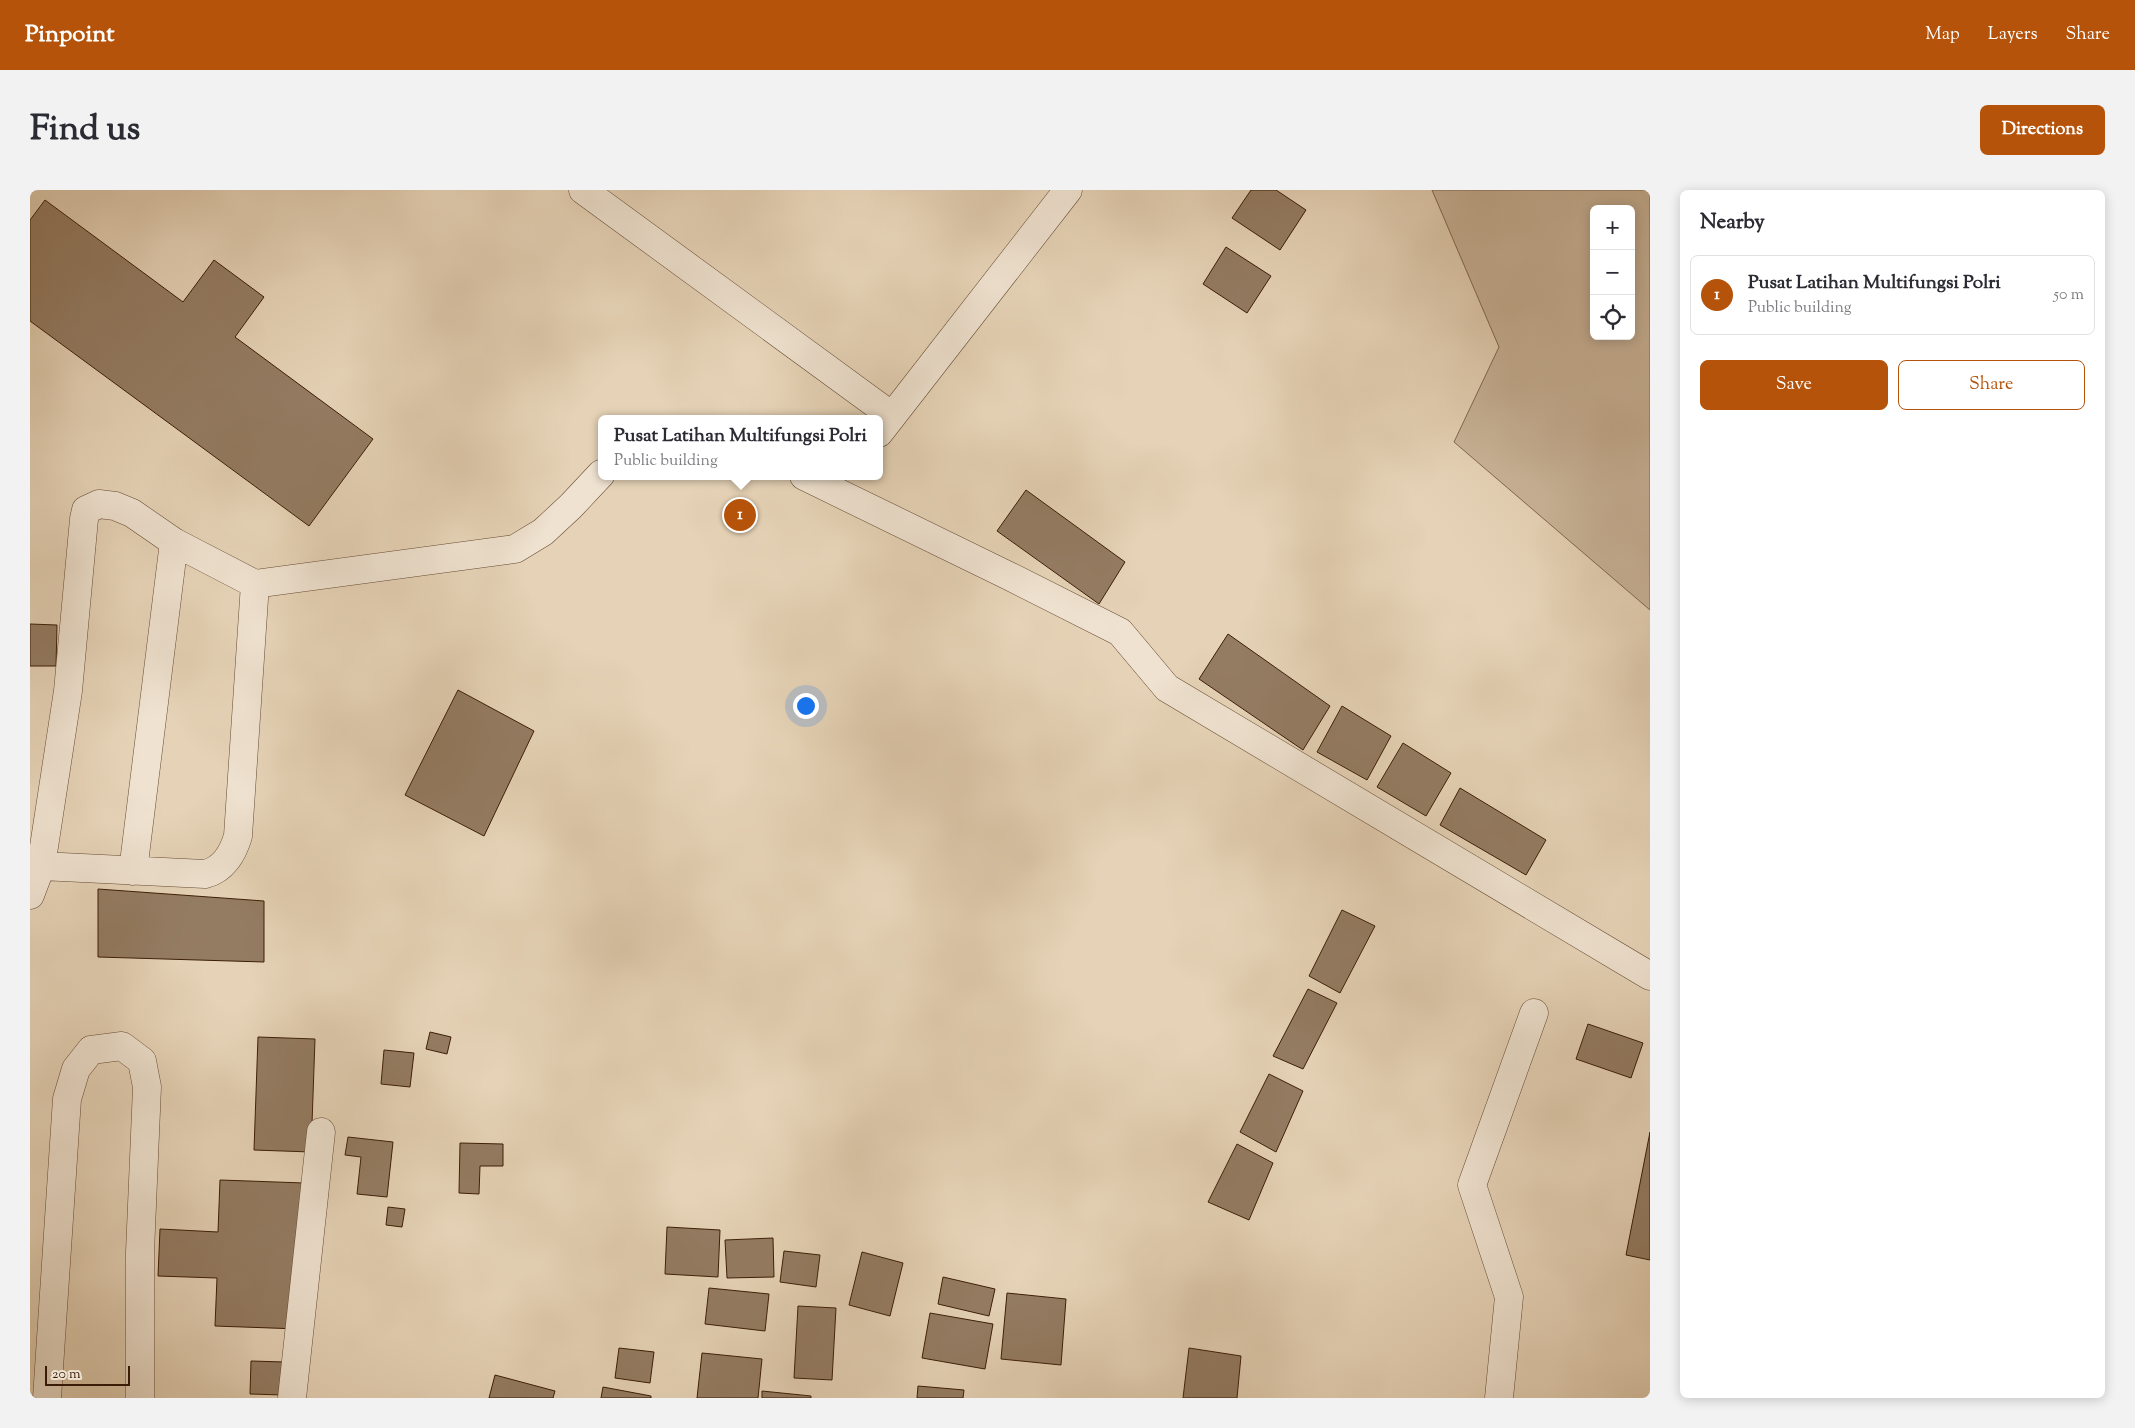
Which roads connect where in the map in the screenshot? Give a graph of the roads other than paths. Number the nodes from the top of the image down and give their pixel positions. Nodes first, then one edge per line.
1 (583, 190) edge
2 (1068, 190) edge
3 (872, 415) edge
4 (885, 425) edge
5 (598, 477) edge
6 (825, 480) edge
7 (840, 483) edge
8 (174, 542) junction
9 (255, 584) junction
10 (41, 866) junction
11 (133, 871) junction
12 (30, 894) edge
13 (1650, 976) edge
14 (1534, 1013) dead end
15 (321, 1132) dead end
16 (47, 1398) edge
17 (140, 1398) edge
18 (292, 1398) edge
19 (1499, 1398) edge

1 - 3 street
2 - 4 street
5 - 9 street
6 - 7 street
7 - 13 street
8 - 9 street
8 - 10 street
8 - 11 street
9 - 11 street
10 - 11 street
10 - 12 street
14 - 19 street
15 - 18 street
16 - 17 street

